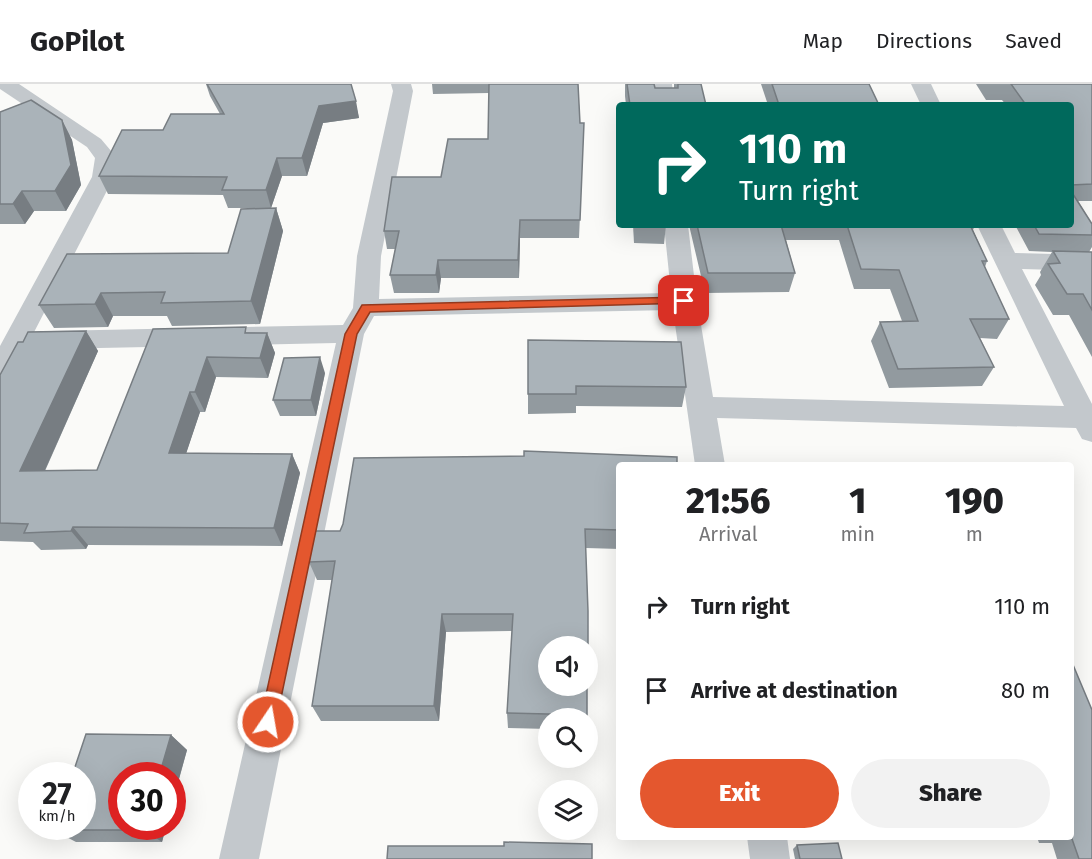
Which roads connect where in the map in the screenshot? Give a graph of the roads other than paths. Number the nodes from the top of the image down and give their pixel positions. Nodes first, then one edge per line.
1 (401, 84) edge
2 (662, 84) edge
3 (921, 84) edge
4 (9, 92) edge
5 (664, 102) edge
6 (930, 102) edge
7 (676, 228) edge
8 (990, 228) edge
9 (1007, 261) junction
10 (1092, 263) edge
11 (684, 301) junction
12 (358, 321) junction
13 (8, 341) edge
14 (0, 371) edge
15 (701, 407) junction
16 (1089, 424) edge
17 (710, 462) edge
18 (767, 840) edge
19 (239, 859) edge
20 (770, 859) edge

1 - 12 street
2 - 5 street
3 - 6 street
4 - 13 street
7 - 11 street
8 - 9 street
9 - 10 street
9 - 16 street
11 - 12 street
11 - 15 street
12 - 13 street
12 - 19 street
13 - 14 street
15 - 16 street
15 - 17 street
18 - 20 street

